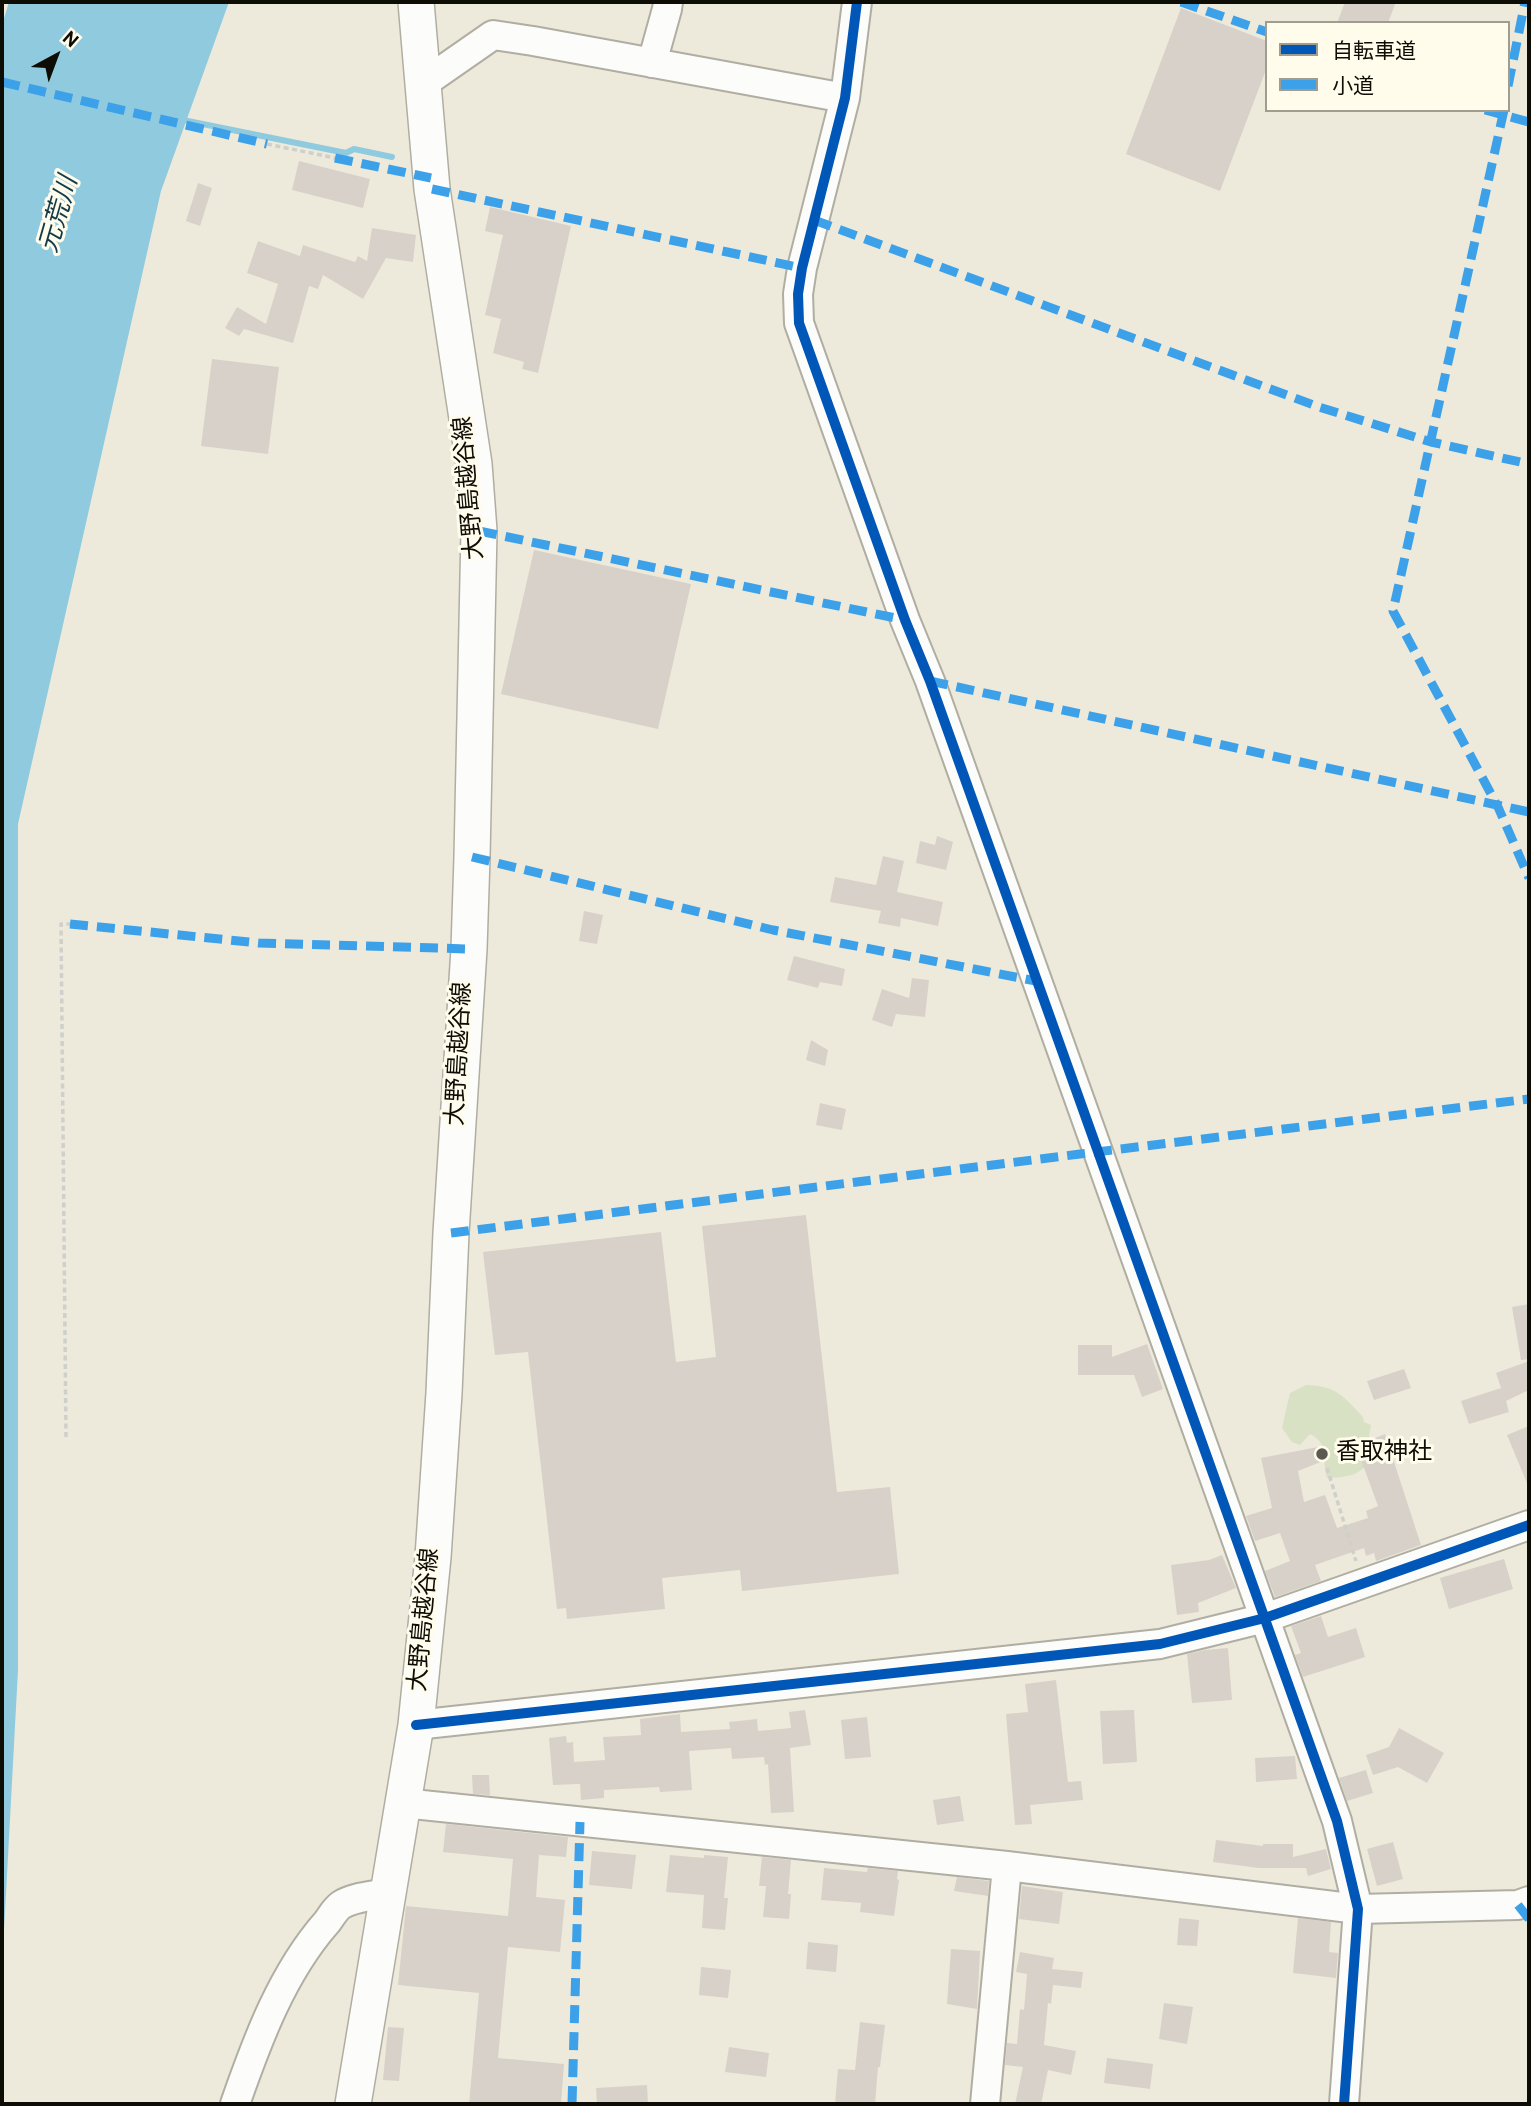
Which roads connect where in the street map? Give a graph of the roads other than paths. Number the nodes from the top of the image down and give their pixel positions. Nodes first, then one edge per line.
1 (416, 2) edge
2 (668, 2) edge
3 (857, 2) edge
4 (652, 63) junction
5 (424, 83) junction
6 (845, 98) junction
7 (1529, 1525) edge
8 (1265, 1618) junction
9 (416, 1725) junction
10 (403, 1803) junction
11 (1007, 1866) junction
12 (387, 1893) junction
13 (1529, 1901) edge
14 (1358, 1909) junction
15 (235, 2104) edge
16 (353, 2104) edge
17 (985, 2104) edge
18 (1344, 2104) edge

1 - 5 main road, 大野島越谷線
2 - 4 street
3 - 6 street
4 - 5 street
4 - 6 street
5 - 9 main road, 大野島越谷線
6 - 8 street
7 - 8 street
8 - 9 street
8 - 14 street
9 - 10 main road, 大野島越谷線
10 - 11 street
10 - 12 main road, 大野島越谷線
11 - 14 street
11 - 17 street
12 - 15 street
12 - 16 main road, 大野島越谷線
13 - 14 street
14 - 18 street

